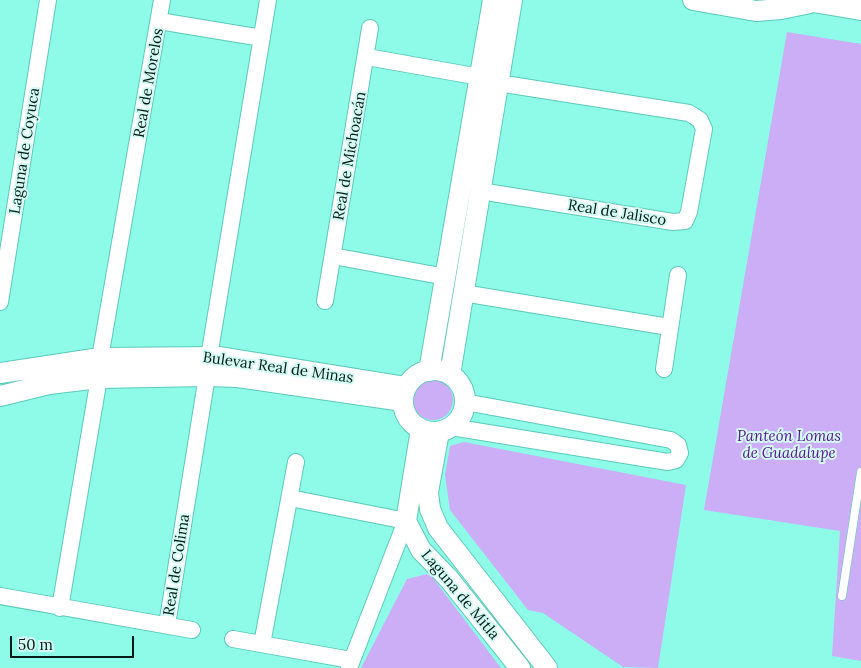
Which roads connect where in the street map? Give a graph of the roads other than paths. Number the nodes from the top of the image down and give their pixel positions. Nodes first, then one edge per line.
1 (48, 0) edge
2 (162, 0) edge
3 (268, 0) edge
4 (493, 0) edge
5 (512, 0) edge
6 (693, 0) edge
7 (805, 1) edge
8 (853, 6) edge
9 (159, 21) junction
10 (370, 28) dead end
11 (262, 38) junction
12 (367, 57) junction
13 (489, 80) junction
14 (480, 192) junction
15 (7, 215) edge
16 (333, 256) junction
17 (678, 275) dead end
18 (446, 277) junction
19 (464, 293) junction
20 (325, 301) dead end
21 (0, 302) edge
22 (669, 327) junction
23 (100, 358) junction
24 (208, 366) junction
25 (664, 369) dead end
26 (429, 371) junction
27 (0, 374) edge
28 (450, 375) junction
29 (98, 378) junction
30 (404, 394) junction
31 (0, 396) edge
32 (465, 402) junction
33 (437, 429) junction
34 (296, 462) dead end
35 (861, 472) edge
36 (290, 498) junction
37 (406, 521) junction
38 (466, 564) junction
39 (449, 580) junction
40 (0, 596) edge
41 (842, 596) dead end
42 (60, 608) junction
43 (167, 626) junction
44 (192, 630) dead end
45 (233, 639) dead end
46 (262, 644) junction
47 (350, 664) edge
48 (520, 668) edge
49 (547, 668) edge

1 - 15 street, Laguna de Coyuca
2 - 9 street
3 - 11 street
4 - 13 street
5 - 13 street
6 - 7 street
7 - 8 street
9 - 11 street, Real de Morelos
9 - 23 street, Real de Morelos
10 - 12 street, Real de Michoacán
11 - 24 street
12 - 13 street
12 - 16 street, Real de Michoacán
13 - 14 street
13 - 14 street, Real de Jalisco
13 - 18 street
14 - 19 street
15 - 21 street, Laguna de Coyuca
16 - 18 street
16 - 20 street, Real de Michoacán
17 - 22 street
18 - 26 street
19 - 22 street
19 - 28 street
22 - 25 street
23 - 24 street, Bulevar Real de Minas
23 - 27 street, Bulevar Real de Minas
24 - 29 street, Bulevar Real de Minas
24 - 30 street, Bulevar Real de Minas
24 - 43 street, Real de Colima
26 - 28 street
26 - 30 street
28 - 32 street
29 - 31 street, Bulevar Real de Minas
29 - 42 street
30 - 33 street
32 - 33 street
32 - 33 street
33 - 37 street
33 - 38 street, Laguna de Mitla
34 - 36 street
35 - 41 lane
36 - 37 street
36 - 46 street
37 - 39 street, Laguna de Mitla
37 - 47 street
38 - 39 street
38 - 49 street, Laguna de Mitla
39 - 48 street, Laguna de Mitla
40 - 42 street, Real de Colima
42 - 43 street, Real de Colima
43 - 44 street
45 - 46 street
46 - 47 street

